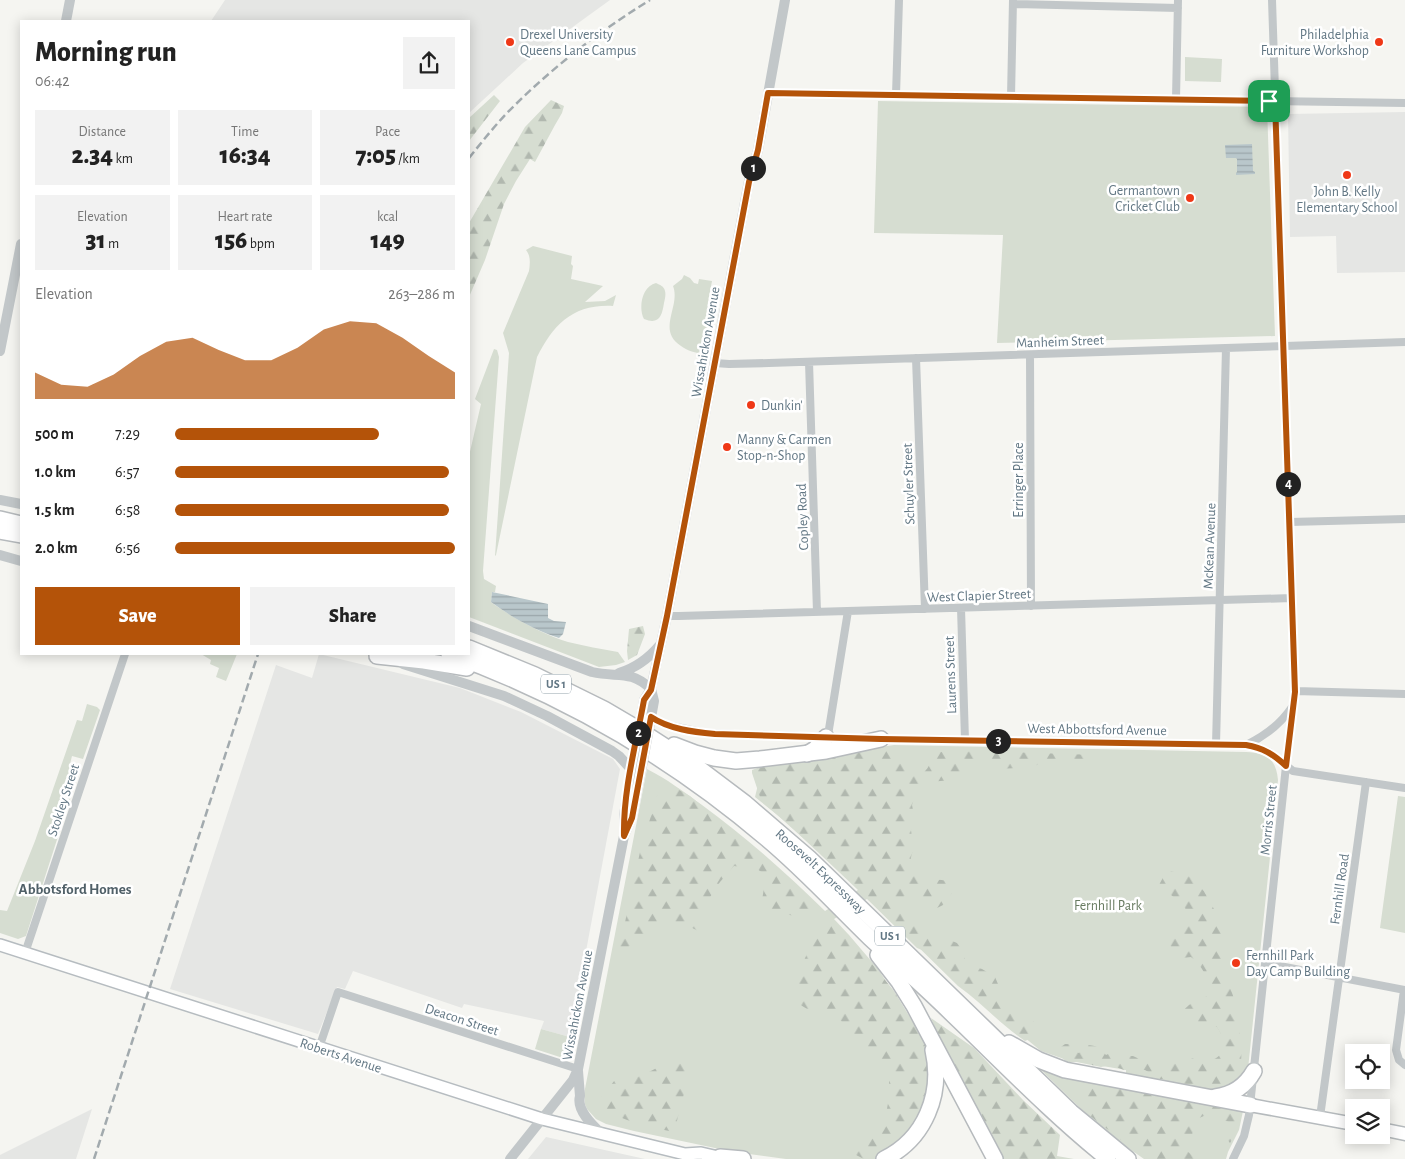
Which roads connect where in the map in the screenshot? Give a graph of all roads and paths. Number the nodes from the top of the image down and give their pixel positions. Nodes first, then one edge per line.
1 (70, 0) edge
2 (785, 0) edge
3 (899, 0) edge
4 (1272, 0) edge
5 (1013, 2) edge
6 (1178, 4) edge
7 (66, 20) edge
8 (768, 93) junction
9 (896, 95) junction
10 (1011, 97) junction
11 (1176, 99) junction
12 (1275, 101) junction
13 (1405, 103) edge
14 (20, 249) edge
15 (1405, 342) edge
16 (1283, 346) junction
17 (1226, 348) junction
18 (0, 351) edge
19 (1030, 355) junction
20 (916, 358) junction
21 (715, 362) junction
22 (809, 362) junction
23 (0, 500) edge
24 (20, 504) edge
25 (0, 519) edge
26 (1405, 519) edge
27 (1290, 522) junction
28 (15, 532) edge
29 (0, 555) edge
30 (20, 561) edge
31 (1292, 598) junction
32 (1220, 600) junction
33 (1031, 606) junction
34 (961, 608) junction
35 (924, 609) junction
36 (848, 611) junction
37 (817, 612) junction
38 (667, 616) junction
39 (470, 626) edge
40 (661, 644) junction
41 (470, 648) edge
42 (125, 655) edge
43 (373, 655) edge
44 (452, 655) edge
45 (501, 674) junction
46 (613, 674) junction
47 (651, 690) junction
48 (1295, 692) junction
49 (1405, 694) edge
50 (1293, 705) junction
51 (647, 719) junction
52 (826, 737) junction
53 (881, 739) junction
54 (653, 740) junction
55 (965, 740) junction
56 (1216, 745) junction
57 (1246, 745) junction
58 (807, 754) junction
59 (632, 764) junction
60 (1286, 766) junction
61 (1366, 782) junction
62 (1405, 788) edge
63 (624, 836) junction
64 (845, 912) junction
65 (0, 945) edge
66 (26, 953) junction
67 (1265, 963) junction
68 (1339, 977) junction
69 (1404, 990) edge
70 (974, 1018) junction
71 (928, 1032) junction
72 (319, 1048) junction
73 (1405, 1065) edge
74 (578, 1069) junction
75 (1254, 1071) junction
76 (1213, 1097) junction
77 (1250, 1105) junction
78 (1320, 1117) junction
79 (542, 1119) junction
80 (1345, 1122) edge
81 (1390, 1132) edge
82 (602, 1134) junction
83 (1405, 1134) edge
84 (689, 1156) edge
85 (724, 1158) edge
86 (510, 1159) edge
87 (743, 1159) edge
88 (884, 1159) edge
89 (995, 1159) edge
90 (1108, 1159) edge
91 (1128, 1159) edge
92 (1233, 1159) edge

1 - 7 street
2 - 8 street, Wissahickon Avenue
3 - 9 street
4 - 12 street, Morris Street
5 - 6 street
5 - 10 street
6 - 11 street
8 - 9 street
8 - 21 street, Wissahickon Avenue
9 - 10 street
10 - 11 street
11 - 12 street
12 - 13 street
12 - 16 street, Morris Street
14 - 18 street
15 - 16 street, Manheim Street
16 - 17 street, Manheim Street
16 - 27 street, Morris Street
17 - 19 street, Manheim Street
17 - 32 street, McKean Avenue
19 - 20 street, Manheim Street
19 - 33 street, Erringer Place
20 - 22 street, Manheim Street
20 - 35 street, Schuyler Street
21 - 22 street, Manheim Street
21 - 38 street, Wissahickon Avenue
22 - 37 street, Copley Road
23 - 24 street
25 - 28 highway
26 - 27 street
27 - 31 street, Morris Street
29 - 30 street
31 - 32 street, West Clapier Street
31 - 48 street, Morris Street
32 - 33 street, West Clapier Street
32 - 56 street, McKean Avenue
33 - 34 street, West Clapier Street
34 - 35 street, West Clapier Street
34 - 55 street, Laurens Street
35 - 36 street, West Clapier Street
36 - 37 street, West Clapier Street
36 - 52 street
37 - 38 street, West Clapier Street
38 - 40 street, Wissahickon Avenue
39 - 46 street
40 - 46 street
40 - 47 street, Wissahickon Avenue
41 - 54 highway, Roosevelt Expressway / US 1
42 - 66 street, Stokley Street
43 - 45 highway
43 - 59 street
44 - 45 highway, Roosevelt Expressway / US 1
45 - 64 highway, Roosevelt Expressway / US 1
46 - 47 street
47 - 51 street, Wissahickon Avenue
48 - 49 street
48 - 50 street, Morris Street
50 - 57 street, West Abbottsford Avenue
50 - 60 street, Morris Street
51 - 52 street, West Abbottsford Avenue
51 - 59 street, Wissahickon Avenue, bridge
51 - 63 street, Wissahickon Avenue, bridge
52 - 53 street, West Abbottsford Avenue
52 - 58 highway
53 - 55 street, West Abbottsford Avenue
53 - 58 highway
54 - 58 highway
54 - 70 highway, Roosevelt Expressway / US 1
55 - 56 street, West Abbottsford Avenue
56 - 57 street, West Abbottsford Avenue
57 - 60 street, West Abbottsford Avenue
59 - 63 street, Wissahickon Avenue
60 - 61 street, West Abbottsford Avenue
60 - 67 street, Morris Street
61 - 62 street, West Abbottsford Avenue
61 - 68 street, Fernhill Road
63 - 74 street, Wissahickon Avenue
64 - 71 highway
64 - 90 highway, Roosevelt Expressway / US 1
65 - 66 main road, Roberts Avenue
66 - 72 main road, Roberts Avenue
67 - 68 street
67 - 75 street, Morris Street
68 - 69 street
68 - 78 street, Fernhill Road
69 - 73 street
70 - 76 highway
70 - 91 highway, Roosevelt Expressway / US 1
71 - 88 highway
71 - 89 highway
72 - 74 street, Deacon Street
72 - 79 main road, Roberts Avenue
74 - 79 street, Wissahickon Avenue
74 - 82 street
75 - 76 highway
75 - 77 street, Morris Street
76 - 77 highway
77 - 78 main road
77 - 92 street, Morris Street
78 - 80 main road
79 - 82 main road, Roberts Avenue
79 - 86 street, Wissahickon Avenue
81 - 83 main road
82 - 84 main road, Roberts Avenue
84 - 85 main road, Roberts Avenue
85 - 87 highway

